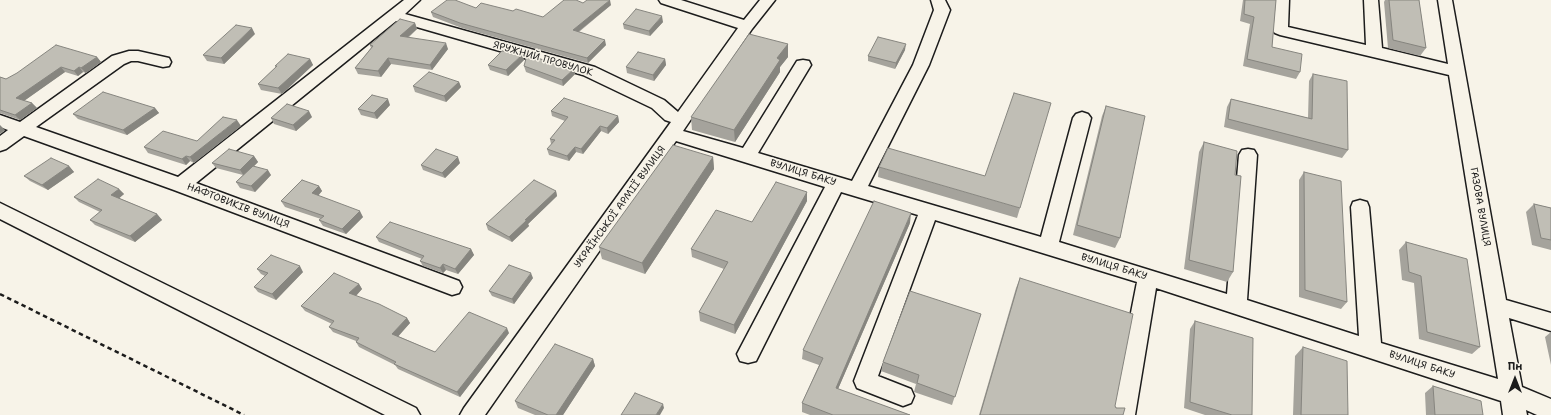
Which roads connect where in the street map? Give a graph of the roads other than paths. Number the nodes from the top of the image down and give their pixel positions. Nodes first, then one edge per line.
1 (413, 0) edge
2 (666, 0) edge
3 (768, 0) edge
4 (938, 0) edge
5 (1282, 0) edge
6 (1371, 0) edge
7 (1445, 0) edge
8 (395, 16) junction
9 (747, 26) junction
10 (1374, 52) junction
11 (163, 62) dead end
12 (803, 65) dead end
13 (1457, 71) junction
14 (1082, 118) dead end
15 (0, 121) edge
16 (678, 127) junction
17 (22, 129) junction
18 (0, 145) edge
19 (1248, 155) dead end
20 (747, 156) junction
21 (836, 183) junction
22 (182, 185) junction
23 (857, 189) junction
24 (1360, 207) dead end
25 (0, 210) edge
26 (929, 211) junction
27 (1048, 247) junction
28 (1148, 277) junction
29 (452, 287) dead end
30 (1236, 306) junction
31 (1497, 306) junction
32 (1551, 322) edge
33 (1370, 349) junction
34 (748, 354) dead end
35 (1512, 394) junction
36 (903, 396) dead end
37 (1551, 410) edge
38 (408, 415) edge
39 (472, 415) edge
40 (1123, 415) edge
41 (1515, 415) edge

1 - 8 street
2 - 9 street
3 - 9 street, УКРАЇНСЬКОЇ АРМІЇ ВУЛИЦЯ
4 - 23 street
5 - 10 street
6 - 10 street
7 - 13 street, ГАЗОВА ВУЛИЦЯ
8 - 16 street, ЯРУЖНИЙ ПРОВУЛОК
8 - 22 street
9 - 16 street, УКРАЇНСЬКОЇ АРМІЇ ВУЛИЦЯ
10 - 13 street
11 - 17 street
12 - 20 street
13 - 31 street, ГАЗОВА ВУЛИЦЯ
14 - 27 street
15 - 17 street, НАФТОВИКІВ ВУЛИЦЯ
16 - 20 street, ВУЛИЦЯ БАКУ
16 - 39 street, УКРАЇНСЬКОЇ АРМІЇ ВУЛИЦЯ
17 - 18 street
17 - 22 street, НАФТОВИКІВ ВУЛИЦЯ
19 - 30 street
20 - 21 street, ВУЛИЦЯ БАКУ
21 - 23 street, ВУЛИЦЯ БАКУ
21 - 34 street
22 - 29 street, НАФТОВИКІВ ВУЛИЦЯ
23 - 26 street, ВУЛИЦЯ БАКУ
24 - 33 street
25 - 38 street
26 - 27 street, ВУЛИЦЯ БАКУ
26 - 36 street
27 - 28 street, ВУЛИЦЯ БАКУ
28 - 30 street, ВУЛИЦЯ БАКУ
28 - 40 street
30 - 33 street, ВУЛИЦЯ БАКУ
31 - 32 street
31 - 35 street, ГАЗОВА ВУЛИЦЯ
33 - 35 street, ВУЛИЦЯ БАКУ
35 - 37 street, ВУЛИЦЯ БАКУ
35 - 41 street, ГАЗОВА ВУЛИЦЯ

